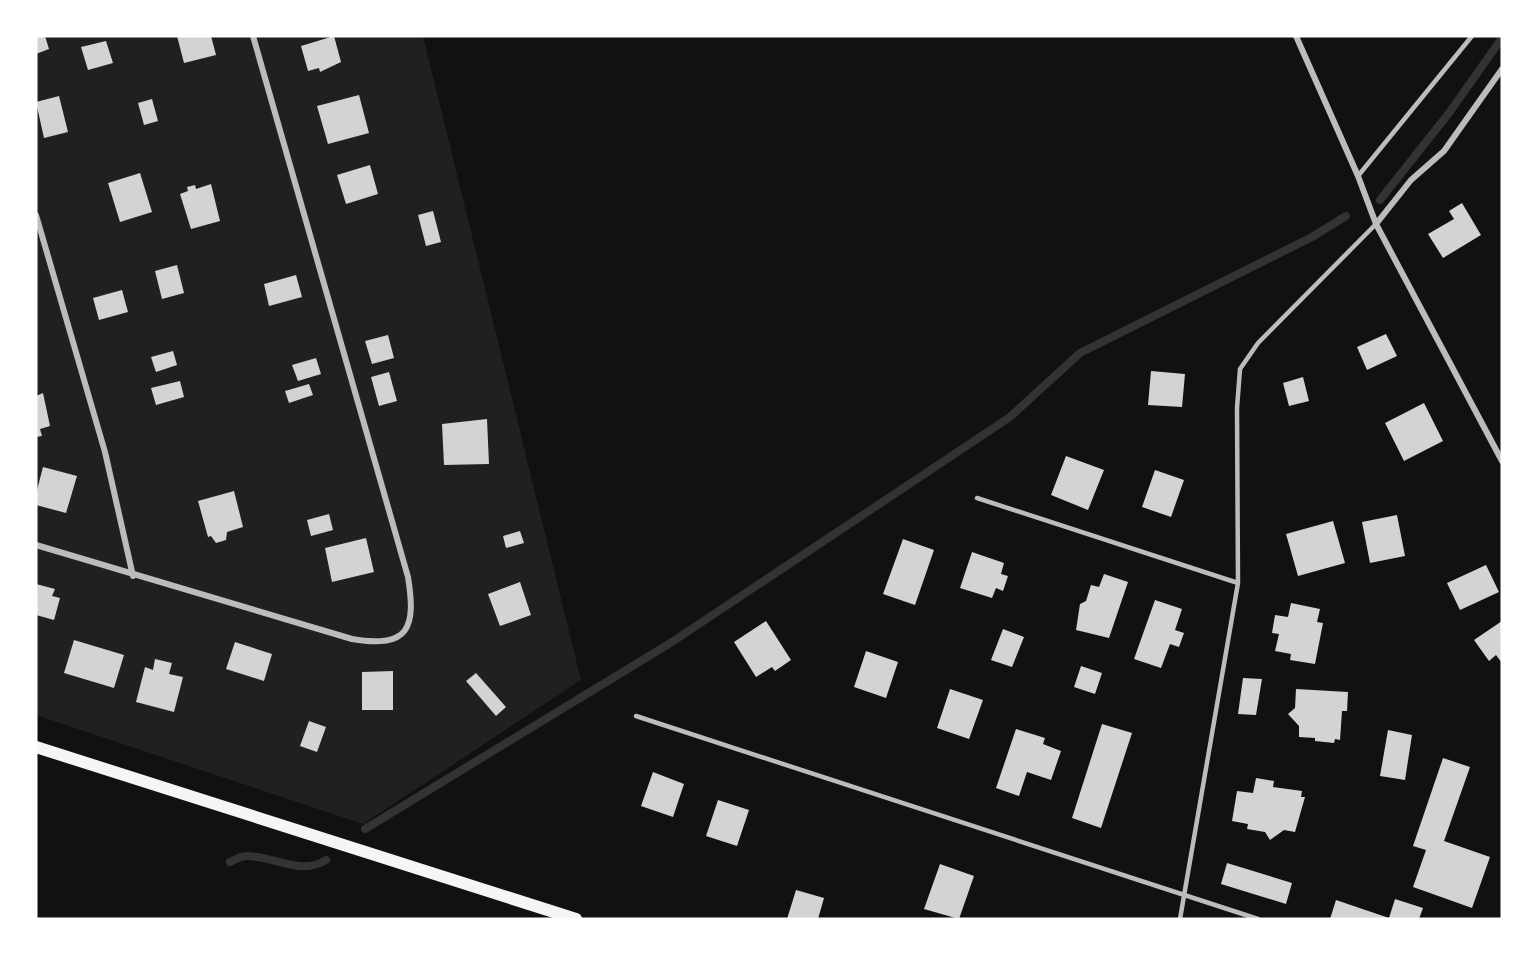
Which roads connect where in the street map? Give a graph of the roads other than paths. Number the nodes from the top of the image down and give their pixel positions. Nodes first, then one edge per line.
1 (253, 36) edge
2 (1296, 36) edge
3 (1472, 36) edge
4 (1502, 69) edge
5 (1358, 176) junction
6 (36, 215) edge
7 (1376, 224) junction
8 (1502, 461) edge
9 (977, 498) dead end
10 (36, 545) edge
11 (133, 576) junction
12 (1238, 583) junction
13 (636, 716) dead end
14 (36, 747) edge
15 (1185, 894) junction
16 (576, 919) edge
17 (1180, 919) edge
18 (1258, 919) edge

1 - 11 street
2 - 5 street
3 - 5 lane
4 - 7 street
5 - 7 street
6 - 11 street
7 - 8 street
7 - 12 lane
9 - 12 lane
10 - 11 street
12 - 15 lane
13 - 15 lane
14 - 16 main road
15 - 17 lane
15 - 18 lane

